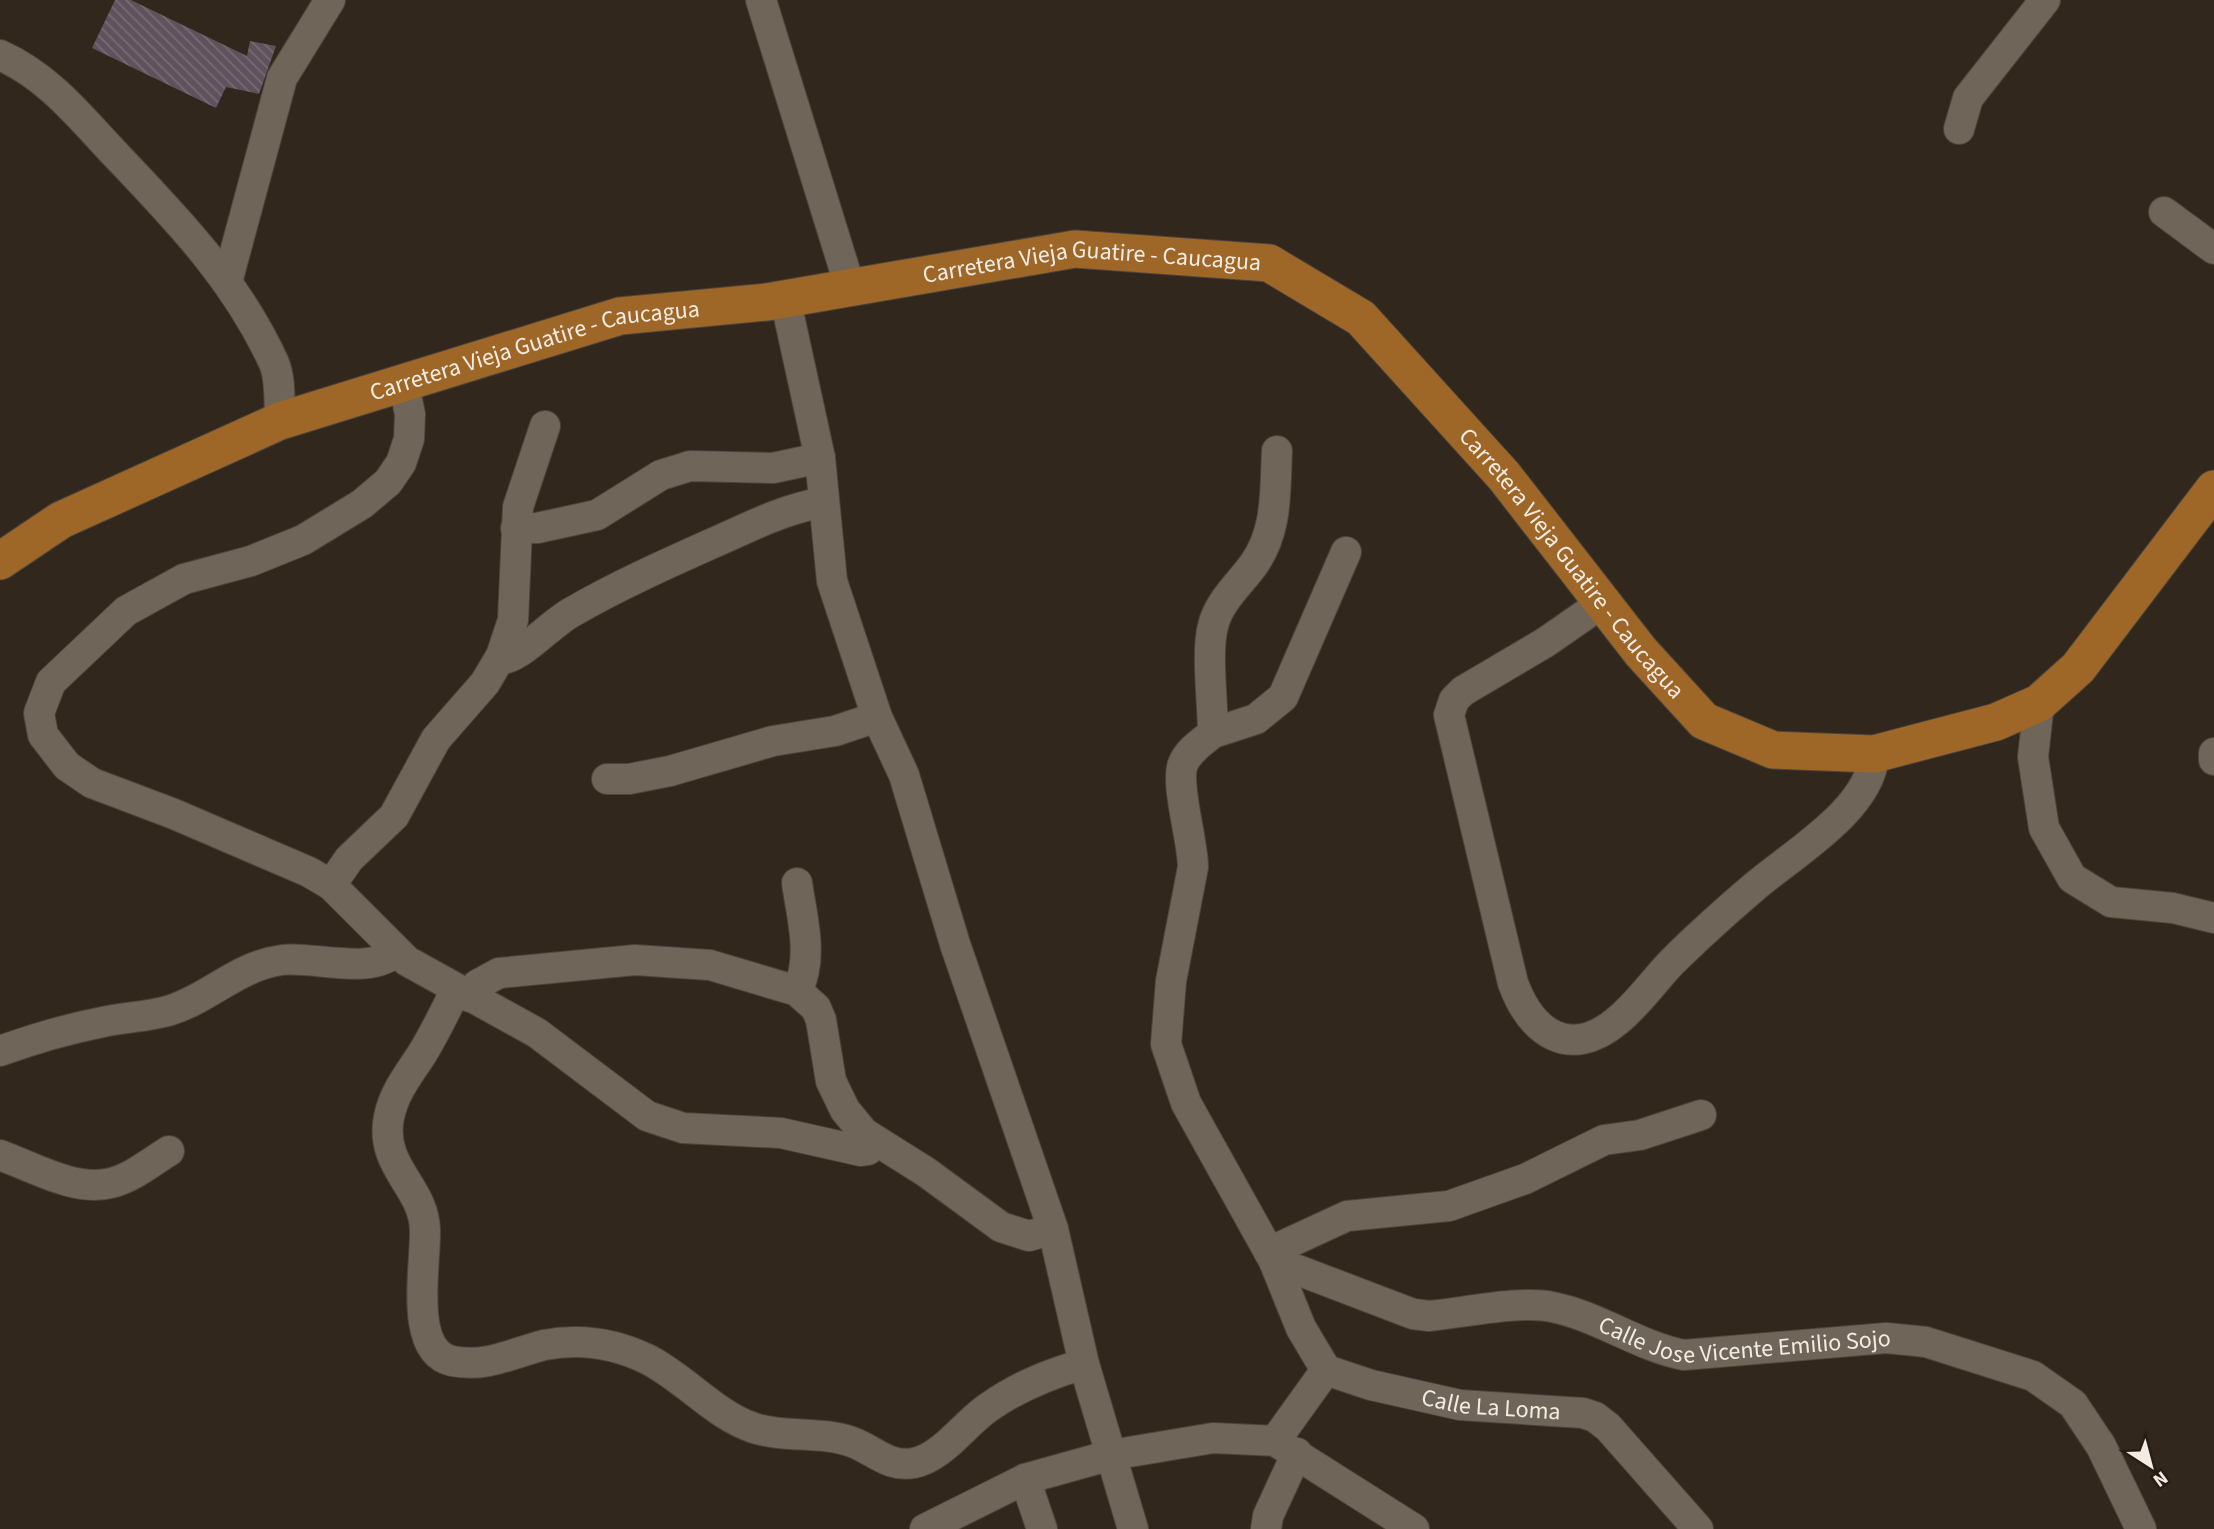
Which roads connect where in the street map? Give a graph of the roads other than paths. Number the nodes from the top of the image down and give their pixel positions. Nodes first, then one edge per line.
1 (330, 0) edge
2 (761, 0) edge
3 (2045, 0) edge
4 (0, 55) edge
5 (1959, 129) dead end
6 (2164, 212) dead end
7 (2214, 249) edge
8 (227, 282) junction
9 (850, 288) junction
10 (785, 298) junction
11 (403, 381) junction
12 (280, 421) junction
13 (545, 426) dead end
14 (1277, 451) dead end
15 (820, 458) junction
16 (2214, 489) edge
17 (824, 502) junction
18 (516, 528) junction
19 (1346, 552) dead end
20 (0, 561) edge
21 (1602, 603) junction
22 (501, 656) junction
23 (2039, 703) junction
24 (877, 718) junction
25 (1213, 733) junction
26 (2214, 752) edge
27 (1874, 754) junction
28 (2214, 760) edge
29 (607, 779) dead end
30 (797, 883) dead end
31 (331, 885) junction
32 (2214, 918) edge
33 (396, 951) junction
34 (797, 991) junction
35 (463, 993) junction
36 (0, 1051) edge
37 (1700, 1115) dead end
38 (875, 1143) junction
39 (169, 1152) dead end
40 (0, 1156) edge
41 (1053, 1229) junction
42 (1272, 1256) junction
43 (1084, 1364) junction
44 (1326, 1370) junction
45 (1286, 1447) junction
46 (1111, 1455) junction
47 (1025, 1479) junction
48 (925, 1529) edge
49 (1042, 1529) edge
50 (1133, 1529) edge
51 (1266, 1529) edge
52 (1414, 1529) edge
53 (1698, 1529) edge
54 (2141, 1529) edge

1 - 8 street
2 - 9 street
3 - 5 street
4 - 8 street
6 - 7 street
8 - 12 street
9 - 10 main road, Carretera Vieja Guatire - Caucagua
9 - 21 main road, Carretera Vieja Guatire - Caucagua
10 - 11 main road, Carretera Vieja Guatire - Caucagua
10 - 15 street
11 - 12 main road, Carretera Vieja Guatire - Caucagua
11 - 31 street
12 - 20 main road, Carretera Vieja Guatire - Caucagua
13 - 18 street
14 - 25 street
15 - 17 street
15 - 18 street
16 - 23 main road, Carretera Vieja Guatire - Caucagua
17 - 22 street
17 - 24 street
18 - 22 street
19 - 25 street
21 - 27 main road, Carretera Vieja Guatire - Caucagua
21 - 27 street
22 - 31 street
23 - 27 main road, Carretera Vieja Guatire - Caucagua
23 - 32 street
24 - 29 street
24 - 41 street
25 - 42 street
26 - 28 street
30 - 34 street
31 - 33 street
33 - 35 street
33 - 36 street
34 - 35 street
34 - 38 street
35 - 38 street
35 - 43 street
37 - 42 street
38 - 41 street
39 - 40 street
41 - 43 street
42 - 44 street
42 - 54 street, Calle Jose Vicente Emilio Sojo
43 - 46 street
44 - 45 street
44 - 53 street, Calle La Loma
45 - 46 street
45 - 51 street
45 - 52 street
46 - 47 street
46 - 50 street
47 - 48 street
47 - 49 street

